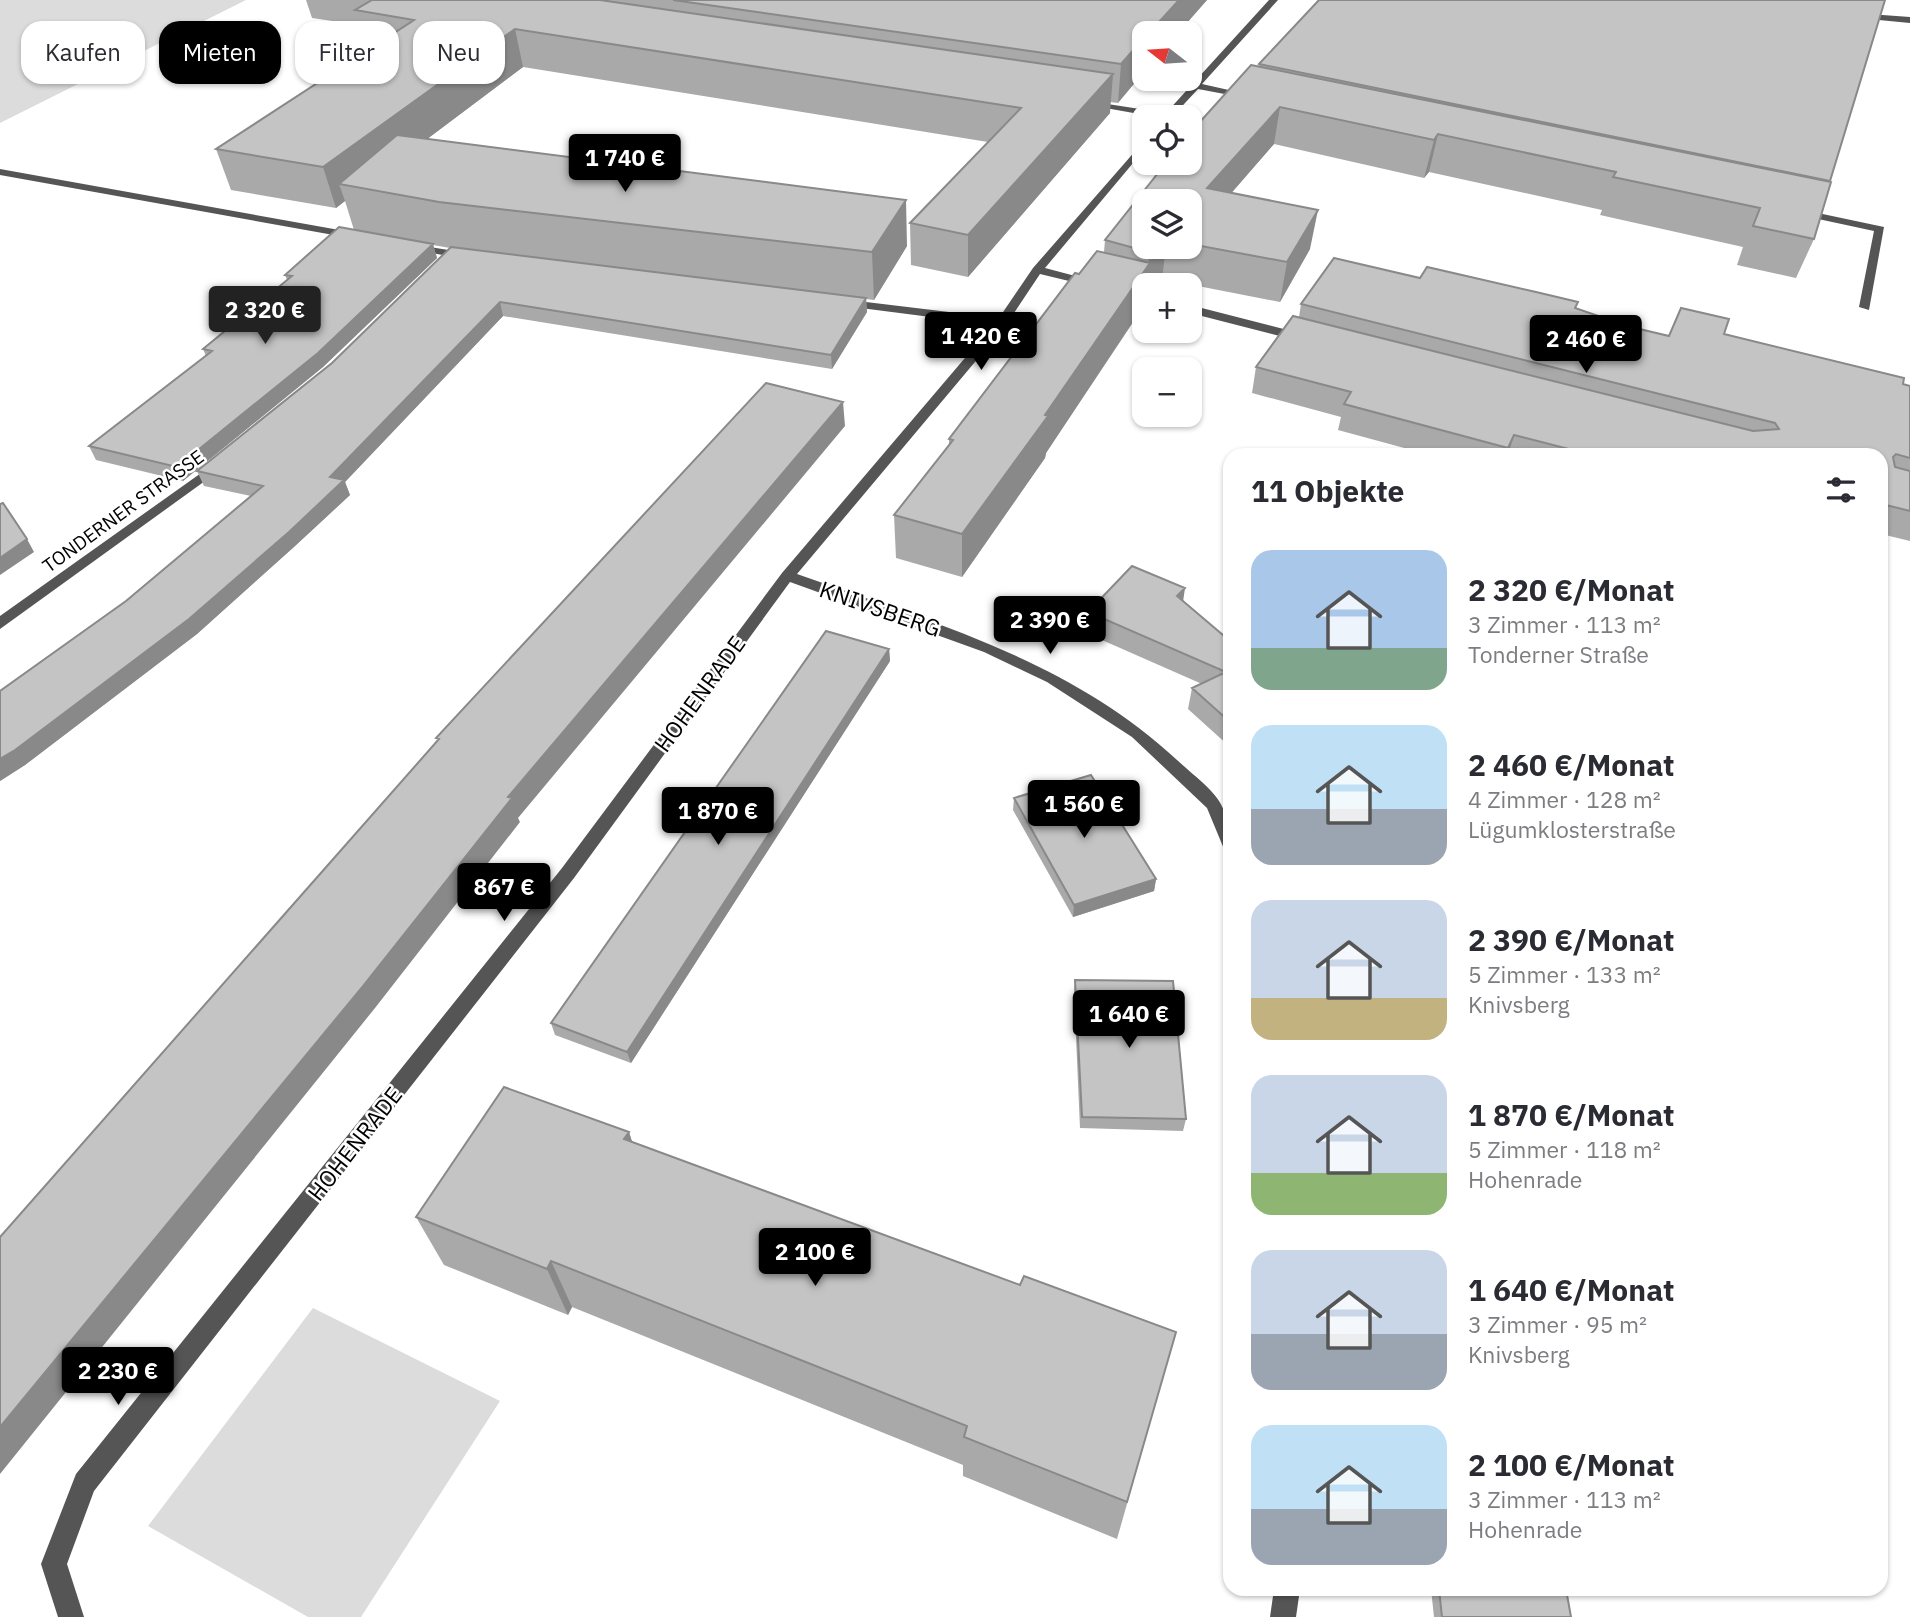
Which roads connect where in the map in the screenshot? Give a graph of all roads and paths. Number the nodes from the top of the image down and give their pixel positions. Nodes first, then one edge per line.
1 (1274, 0) edge
2 (1843, 14) edge
3 (1910, 20) edge
4 (1202, 79) edge
5 (1202, 87) edge
6 (1191, 91) edge
7 (1265, 100) edge
8 (1072, 102) edge
9 (1178, 105) edge
10 (1132, 111) edge
11 (1132, 158) edge
12 (0, 172) edge
13 (1784, 209) edge
14 (370, 239) edge
15 (397, 244) edge
16 (478, 257) edge
17 (1037, 270) junction
18 (1104, 287) edge
19 (828, 299) edge
20 (1865, 307) dead end
21 (1202, 312) edge
22 (1002, 322) junction
23 (1314, 341) edge
24 (233, 453) edge
25 (787, 576) junction
26 (0, 624) edge
27 (1223, 827) edge
28 (1286, 1596) edge
29 (71, 1617) edge
30 (1283, 1617) edge

1 - 4 street
2 - 3 street
5 - 7 street
6 - 9 street
8 - 10 street
11 - 17 street, HOHENRADE
12 - 14 street
13 - 20 street
15 - 16 street
17 - 18 street
17 - 22 street, HOHENRADE
19 - 22 street
21 - 23 street
22 - 25 street, HOHENRADE
24 - 26 street, TONDERNER STRASSE
25 - 27 street, KNIVSBERG
25 - 29 street, HOHENRADE
28 - 30 street

